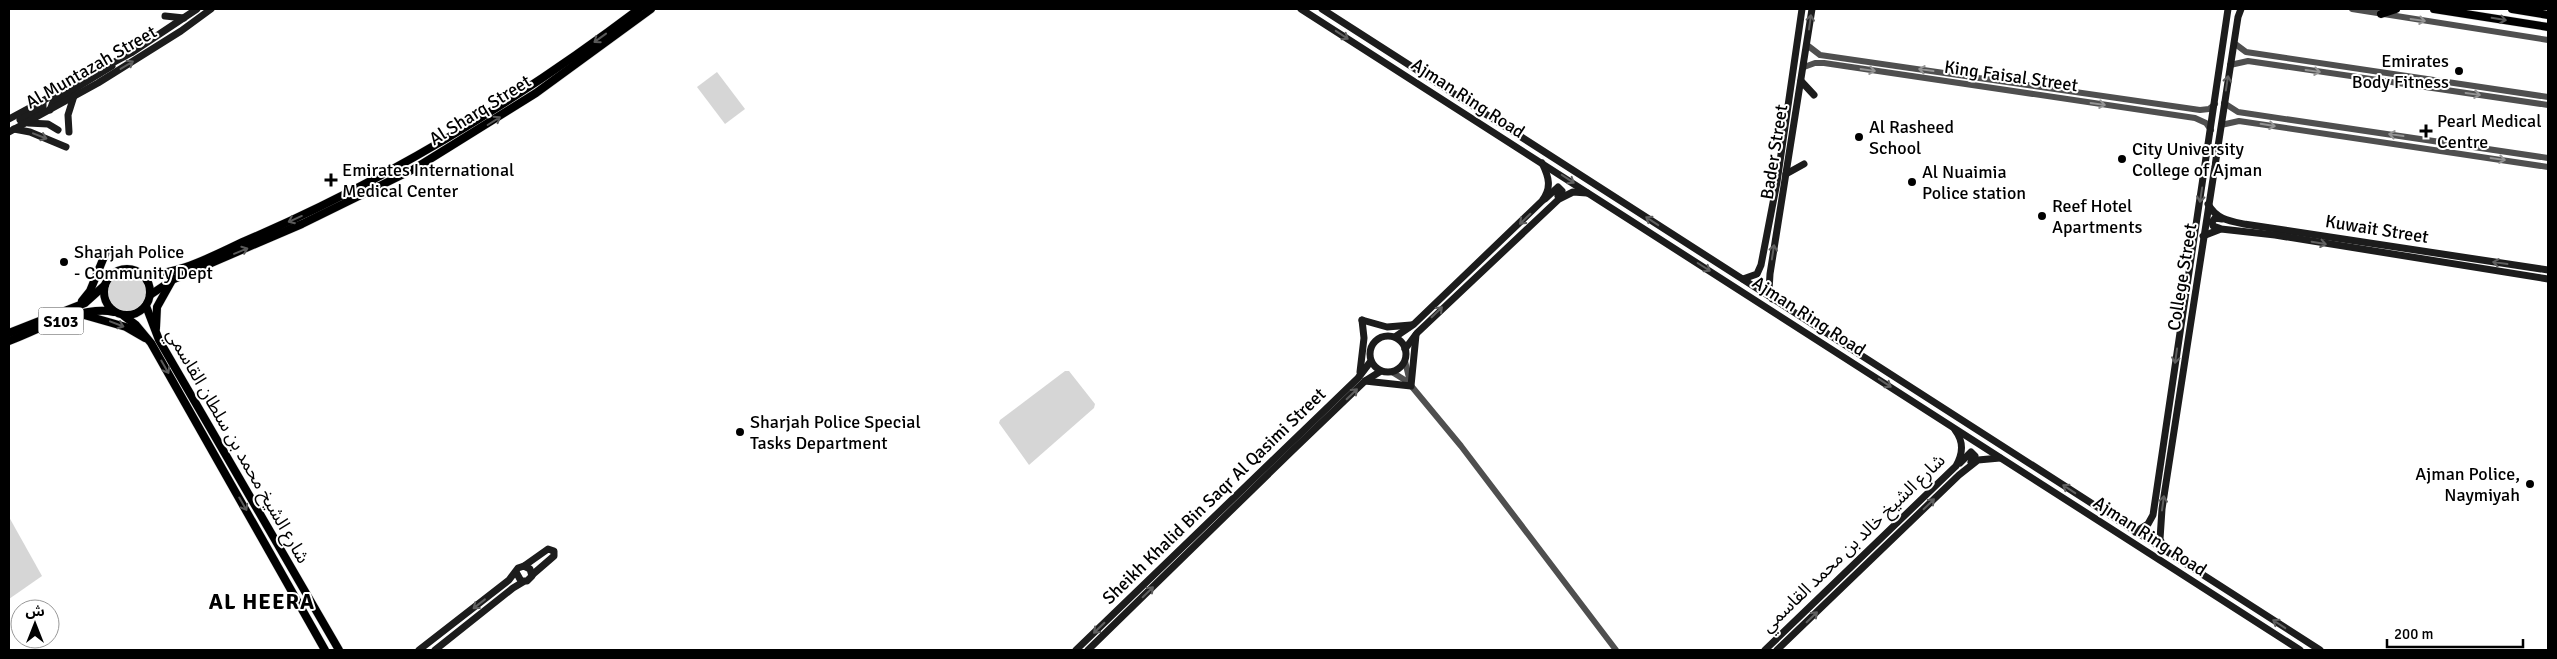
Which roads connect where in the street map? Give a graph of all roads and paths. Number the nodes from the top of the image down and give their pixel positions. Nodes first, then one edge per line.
1 (197, 9) edge
2 (211, 9) edge
3 (639, 9) edge
4 (651, 9) edge
5 (1302, 9) edge
6 (1322, 9) edge
7 (1802, 9) edge
8 (1812, 9) edge
9 (2228, 9) edge
10 (2352, 9) edge
11 (2396, 9) edge
12 (2434, 9) edge
13 (2512, 9) edge
14 (2240, 10) edge
15 (2537, 11) edge
16 (2381, 14) junction
17 (2548, 15) edge
18 (165, 16) dead end
19 (184, 18) junction
20 (2548, 27) edge
21 (2548, 40) edge
22 (2234, 43) junction
23 (1807, 45) junction
24 (2280, 58) junction
25 (120, 59) junction
26 (1853, 60) junction
27 (2230, 65) junction
28 (2280, 66) junction
29 (1804, 67) junction
30 (1851, 68) junction
31 (1801, 81) junction
32 (2509, 92) junction
33 (1814, 95) dead end
34 (74, 96) junction
35 (2548, 97) edge
36 (2508, 100) junction
37 (40, 101) junction
38 (2224, 103) junction
39 (2215, 104) junction
40 (2548, 105) edge
41 (2175, 107) junction
42 (50, 110) junction
43 (2174, 115) junction
44 (9, 119) edge
45 (25, 123) junction
46 (2221, 126) junction
47 (10, 129) edge
48 (58, 130) dead end
49 (2211, 130) junction
50 (69, 132) dead end
51 (66, 147) dead end
52 (2548, 158) edge
53 (1542, 163) junction
54 (1804, 164) dead end
55 (2548, 167) edge
56 (1786, 174) junction
57 (1592, 195) junction
58 (1542, 201) junction
59 (2208, 204) junction
60 (1548, 208) junction
61 (2223, 219) junction
62 (2221, 229) junction
63 (2203, 236) junction
64 (1765, 244) junction
65 (106, 252) dead end
66 (2548, 270) edge
67 (141, 274) junction
68 (1743, 279) junction
69 (2548, 279) edge
70 (174, 280) junction
71 (1769, 282) junction
72 (105, 285) junction
73 (150, 295) junction
74 (1772, 300) junction
75 (146, 306) junction
76 (78, 311) junction
77 (114, 312) junction
78 (124, 316) junction
79 (1414, 324) junction
80 (1800, 328) junction
81 (9, 333) edge
82 (1416, 333) junction
83 (1395, 337) junction
84 (9, 341) edge
85 (155, 342) junction
86 (1405, 349) junction
87 (1864, 359) junction
88 (1370, 360) junction
89 (1404, 361) junction
90 (1381, 371) junction
91 (1392, 372) junction
92 (1358, 378) junction
93 (1365, 381) junction
94 (1411, 386) junction
95 (1953, 427) junction
96 (2000, 458) junction
97 (219, 462) junction
98 (1956, 466) junction
99 (1959, 475) junction
100 (237, 477) junction
101 (1214, 517) junction
102 (2161, 520) junction
103 (2148, 524) junction
104 (1210, 532) junction
105 (2135, 532) junction
106 (2165, 551) junction
107 (524, 566) junction
108 (516, 572) junction
109 (532, 575) junction
110 (524, 582) junction
111 (326, 650) edge
112 (339, 650) edge
113 (419, 650) edge
114 (435, 650) edge
115 (1076, 650) edge
116 (1088, 650) edge
117 (1616, 650) edge
118 (1764, 650) edge
119 (1777, 650) edge
120 (2300, 650) edge
121 (2320, 650) edge

1 - 19 main road, Al Muntazah Street
34 -> 2 main road, Al Muntazah Street
3 -> 67 main road, Al Sharq Street
70 -> 4 main road, Al Sharq Street
5 -> 53 main road, Ajman Ring Road
68 -> 6 main road, Ajman Ring Road
7 - 64 main road, Bader Street
23 -> 8 main road, Bader Street
9 - 39 main road, College Street
10 - 16 street
11 - 16 main road
12 -> 20 main road
13 - 15 main road
14 - 22 main road, College Street
15 - 17 main road
16 -> 21 street
18 - 19 main road
19 - 25 main road, Al Muntazah Street
22 - 24 street
22 - 27 main road, College Street
23 - 26 street, King Faisal Street
23 - 29 main road, Bader Street
24 - 28 street
24 - 32 street
25 - 37 main road, Al Muntazah Street
25 - 42 main road
26 - 30 street
41 -> 26 street, King Faisal Street
27 - 28 street
38 -> 27 main road, College Street
28 -> 36 street
29 - 30 street, King Faisal Street
29 - 31 main road, Bader Street
30 -> 43 street, King Faisal Street
31 - 33 main road
31 - 56 main road, Bader Street
32 - 35 street
32 - 36 street
34 - 42 main road, Al Muntazah Street
34 - 50 main road
36 - 40 street
37 - 44 main road, Al Muntazah Street
37 - 47 main road
38 - 46 main road, College Street
52 -> 38 street
39 - 41 street, King Faisal Street
39 - 49 main road, College Street
41 - 43 street
42 - 45 main road, Al Muntazah Street
43 - 49 street, King Faisal Street
45 - 47 main road, Al Muntazah Street
45 - 48 main road
46 -> 55 street
46 - 59 main road, College Street
47 -> 51 main road
49 -> 103 main road, College Street
53 -> 57 main road, Ajman Ring Road
53 - 58 main road
54 - 56 main road
71 -> 56 main road, Bader Street
57 - 60 main road
57 -> 80 main road, Ajman Ring Road
58 - 60 main road
58 -> 79 main road
59 - 61 main road
59 - 63 main road, College Street
82 -> 60 main road
61 - 62 main road
66 -> 61 main road, Kuwait Street
62 - 63 main road, Kuwait Street
62 -> 69 main road, Kuwait Street
102 -> 63 main road, College Street
64 - 68 main road, Bader Street
64 - 71 main road
65 - 76 main road
67 - 72 main road
67 - 73 main road
68 - 74 main road, Ajman Ring Road
70 - 73 main road, Al Sharq Street
70 - 85 main road
71 - 74 main road, Bader Street
72 - 76 main road, S103
72 - 77 main road
73 - 75 main road
74 - 87 main road, Ajman Ring Road
75 - 78 main road
75 - 85 main road, شارع الشيخ محمد بن سلطان القاسمي
76 - 77 main road, S103
76 - 81 main road, S103
76 - 84 main road, S103
76 -> 85 main road
77 - 78 main road
78 - 85 main road, شارع الشيخ محمد بن سلطان القاسمي
79 - 83 main road
79 - 92 main road
80 - 87 main road
80 -> 95 main road, Ajman Ring Road
82 - 86 main road
82 - 94 main road
83 - 86 main road
83 - 88 main road
85 -> 97 main road, شارع الشيخ محمد بن سلطان القاسمي
85 - 100 main road, شارع الشيخ محمد بن سلطان القاسمي
86 - 89 main road
105 -> 87 main road, Ajman Ring Road
88 - 90 main road
88 - 92 main road, Sheikh Khalid Bin Saqr Al Qasimi Street
89 - 91 main road
89 - 94 street
90 - 91 main road
90 - 93 main road, Sheikh Khalid Bin Saqr Al Qasimi Street
91 - 94 street
92 - 101 main road, Sheikh Khalid Bin Saqr Al Qasimi Street
93 - 94 main road
104 -> 93 main road, Sheikh Khalid Bin Saqr Al Qasimi Street
94 - 117 street
95 - 96 main road, Ajman Ring Road
95 - 98 main road, شارع الشيخ خالد بن محمد القاسمي
96 - 99 main road, شارع الشيخ خالد بن محمد القاسمي
96 - 120 main road, Ajman Ring Road
97 - 100 main road
97 -> 111 main road, شارع الشيخ محمد بن سلطان القاسمي
98 - 99 main road
98 - 118 main road, شارع الشيخ خالد بن محمد القاسمي
119 -> 99 main road, شارع الشيخ خالد بن محمد القاسمي
100 - 112 main road, شارع الشيخ محمد بن سلطان القاسمي
101 - 104 main road
101 -> 115 main road, Sheikh Khalid Bin Saqr Al Qasimi Street
102 - 103 main road
102 - 106 main road, College Street
103 - 105 main road
116 -> 104 main road, Sheikh Khalid Bin Saqr Al Qasimi Street
105 - 106 main road, Ajman Ring Road
121 -> 106 main road, Ajman Ring Road
107 - 108 main road
107 - 109 main road
107 - 109 main road
108 - 110 main road
108 -> 113 main road
109 - 110 main road
110 - 114 main road

